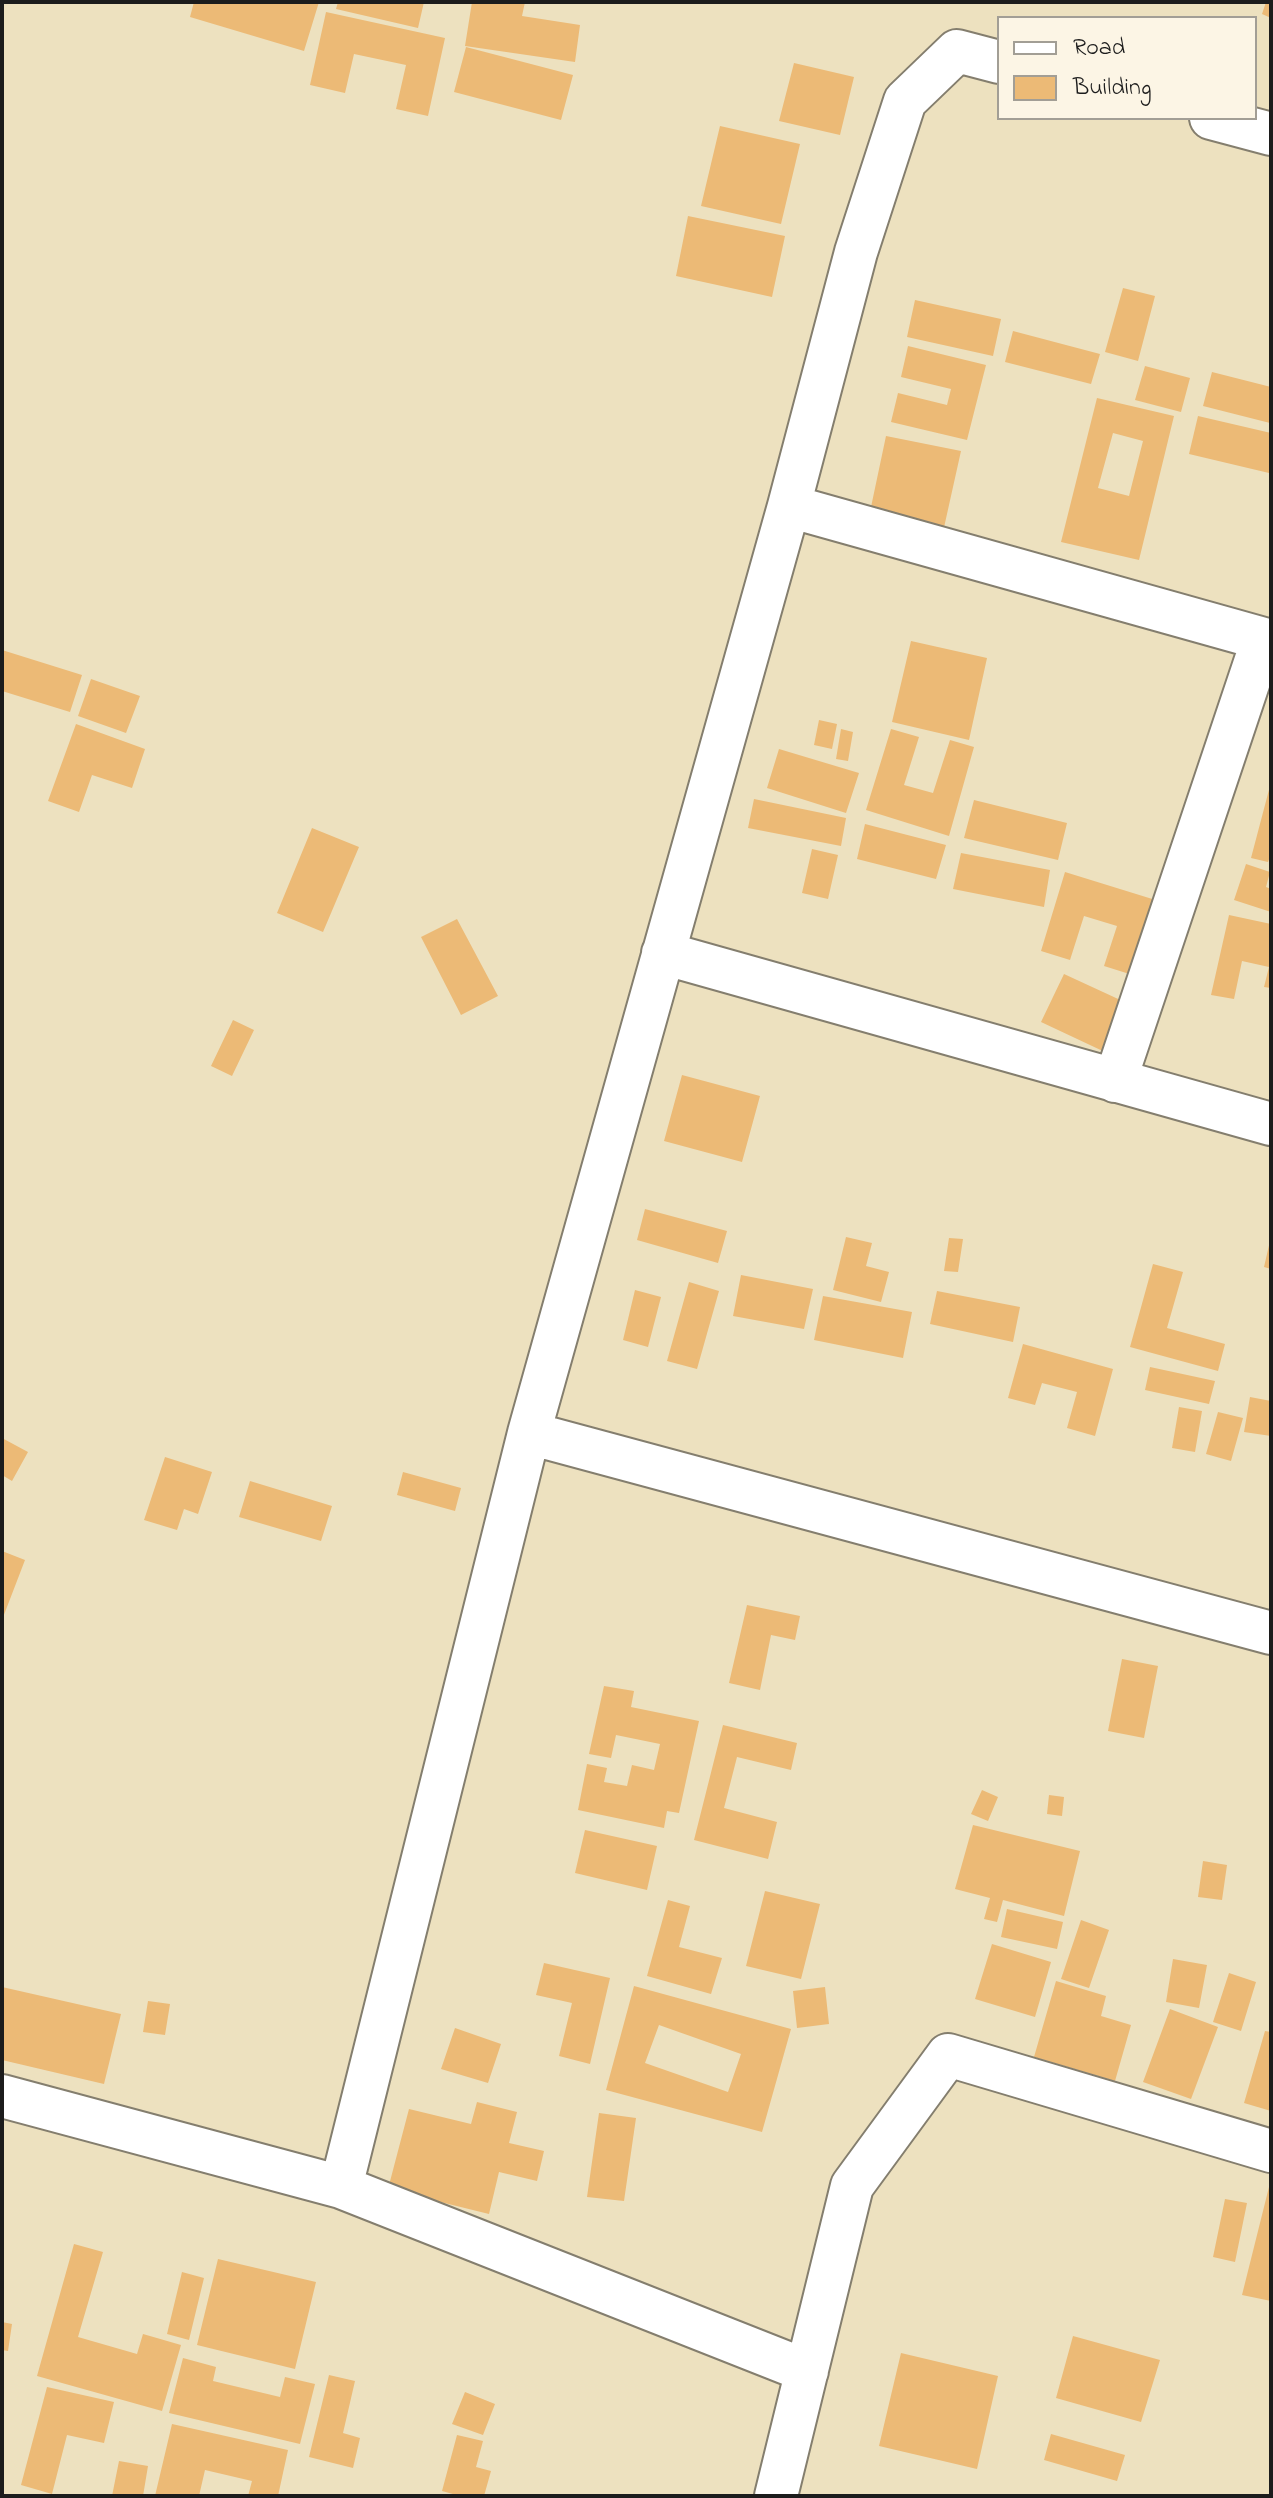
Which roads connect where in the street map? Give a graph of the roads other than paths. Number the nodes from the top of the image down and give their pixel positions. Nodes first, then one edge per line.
1 (997, 61) edge
2 (1218, 120) edge
3 (1271, 134) edge
4 (789, 506) junction
5 (1267, 640) edge
6 (663, 953) junction
7 (1115, 1081) junction
8 (1271, 1124) edge
9 (529, 1433) junction
10 (1271, 1633) edge
11 (2, 2096) edge
12 (1271, 2151) edge
13 (341, 2187) junction
14 (807, 2371) junction
15 (776, 2496) edge

1 - 4 street
2 - 3 street
4 - 5 street
4 - 6 street
5 - 7 street
6 - 7 street
6 - 9 street
7 - 8 street
9 - 10 street
9 - 13 street
11 - 13 street
12 - 14 street
13 - 14 street
14 - 15 street

